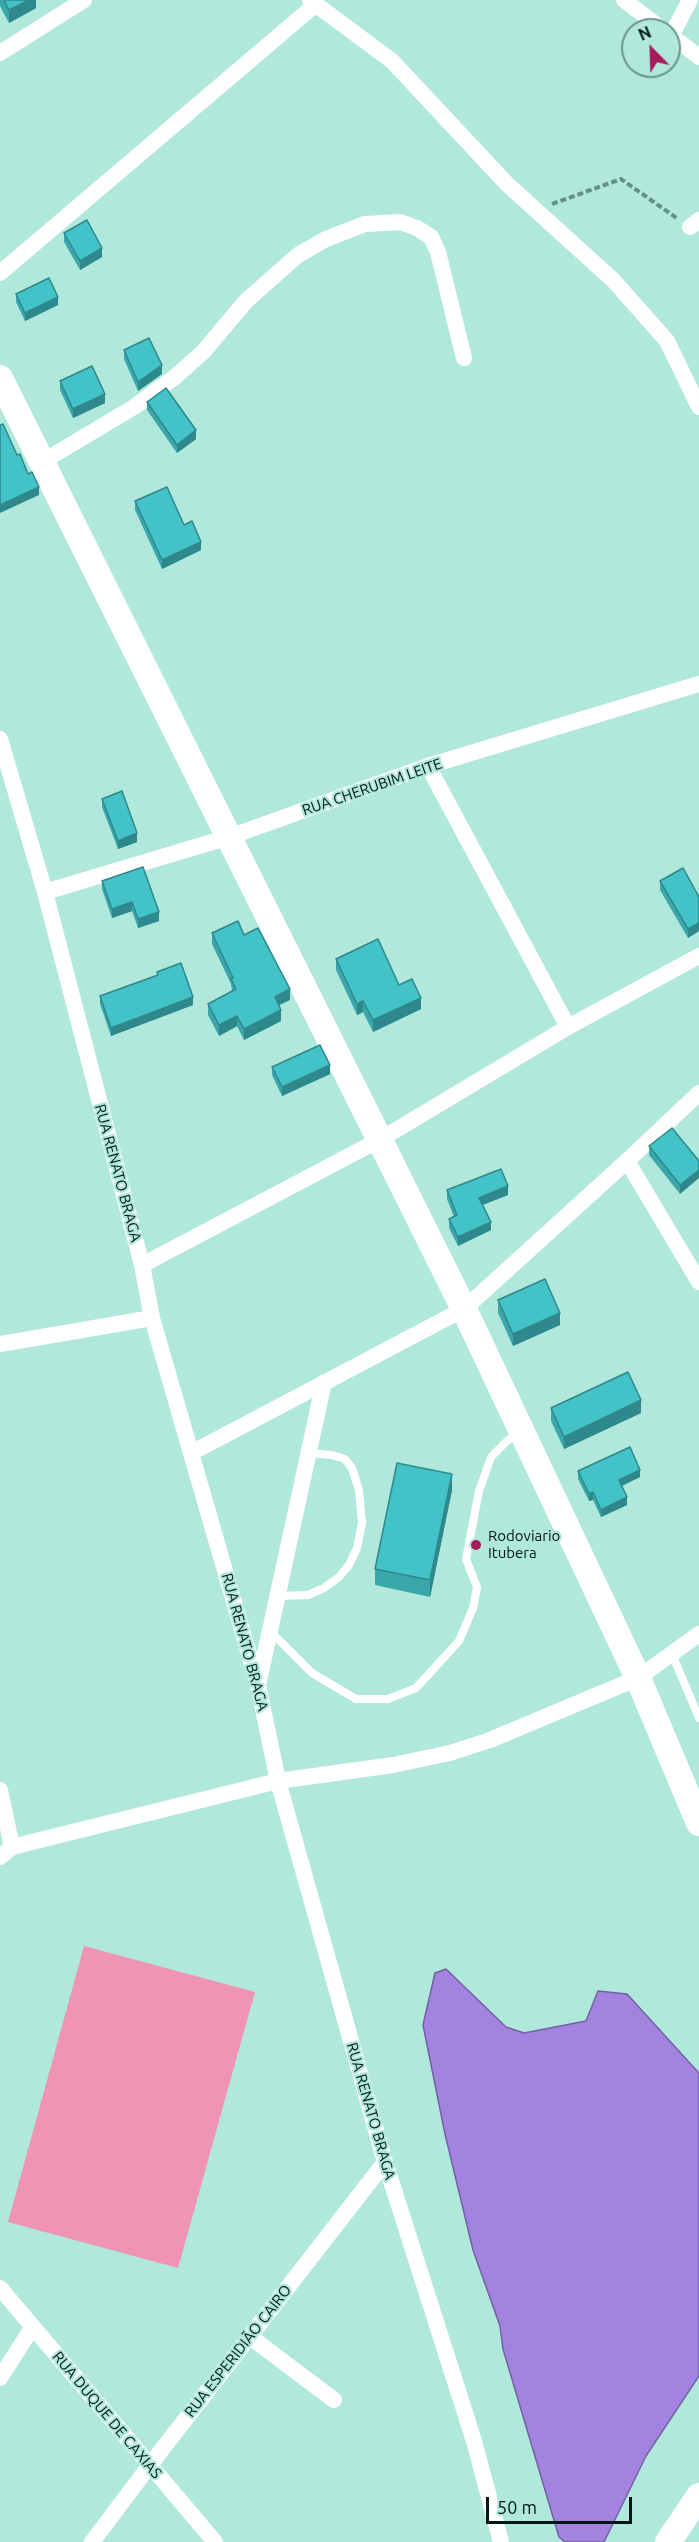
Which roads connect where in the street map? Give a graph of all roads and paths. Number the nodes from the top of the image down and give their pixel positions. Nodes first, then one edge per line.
1 (84, 0) edge
2 (624, 0) edge
3 (690, 0) edge
4 (312, 3) edge
5 (648, 18) edge
6 (678, 18) edge
7 (681, 43) edge
8 (0, 52) edge
9 (699, 57) edge
10 (534, 210) junction
11 (695, 223) edge
12 (0, 273) edge
13 (464, 358) dead end
14 (0, 378) edge
15 (699, 407) edge
16 (42, 462) junction
17 (699, 684) edge
18 (0, 739) edge
19 (428, 766) junction
20 (229, 837) junction
21 (45, 892) junction
22 (699, 956) edge
23 (568, 1027) junction
24 (699, 1093) edge
25 (381, 1139) junction
26 (627, 1161) junction
27 (142, 1265) junction
28 (699, 1282) edge
29 (464, 1309) junction
30 (152, 1317) junction
31 (0, 1344) edge
32 (324, 1382) junction
33 (522, 1432) junction
34 (193, 1452) junction
35 (309, 1453) junction
36 (278, 1596) junction
37 (270, 1631) junction
38 (699, 1634) edge
39 (672, 1654) junction
40 (638, 1678) junction
41 (258, 1685) junction
42 (699, 1718) edge
43 (278, 1781) junction
44 (0, 1790) edge
45 (699, 1822) edge
46 (6, 1852) edge
47 (385, 2162) junction
48 (0, 2288) edge
49 (32, 2328) junction
50 (249, 2336) junction
51 (0, 2378) edge
52 (334, 2400) dead end
53 (150, 2465) junction
54 (699, 2496) edge
55 (92, 2542) edge
56 (215, 2542) edge
57 (501, 2542) edge
58 (668, 2542) edge

1 - 8 street
2 - 5 street
3 - 6 street
4 - 10 street
4 - 12 street
7 - 9 street
10 - 11 path
10 - 15 street
13 - 16 street
14 - 16 main road
16 - 20 main road
17 - 19 street, RUA CHERUBIM LEITE
18 - 21 street, RUA RENATO BRAGA
19 - 20 street, RUA CHERUBIM LEITE
19 - 23 street
20 - 21 street, RUA CHERUBIM LEITE
20 - 25 main road
21 - 27 street, RUA RENATO BRAGA
22 - 23 street
23 - 25 street
24 - 26 street
25 - 27 street
25 - 29 main road
26 - 28 street
26 - 29 street
27 - 30 street, RUA RENATO BRAGA
29 - 32 street
29 - 33 main road
30 - 31 street
30 - 34 street, RUA RENATO BRAGA
32 - 34 street
32 - 35 street
33 - 37 lane
33 - 40 main road
34 - 41 street, RUA RENATO BRAGA
35 - 36 street
35 - 36 lane
36 - 37 street
37 - 41 street
38 - 39 street
39 - 40 street
39 - 42 lane
40 - 43 street
40 - 45 main road
41 - 43 street, RUA RENATO BRAGA
43 - 46 street
43 - 47 street, RUA RENATO BRAGA
44 - 46 street
47 - 50 street, RUA ESPERIDIÃO CAIRO
47 - 57 street, RUA RENATO BRAGA
48 - 49 street, RUA DUQUE DE CAXIAS
49 - 51 street
49 - 53 street, RUA DUQUE DE CAXIAS
50 - 52 street
50 - 53 street, RUA ESPERIDIÃO CAIRO
53 - 55 street, RUA ESPERIDIÃO CAIRO
53 - 56 street, RUA DUQUE DE CAXIAS
54 - 58 main road

